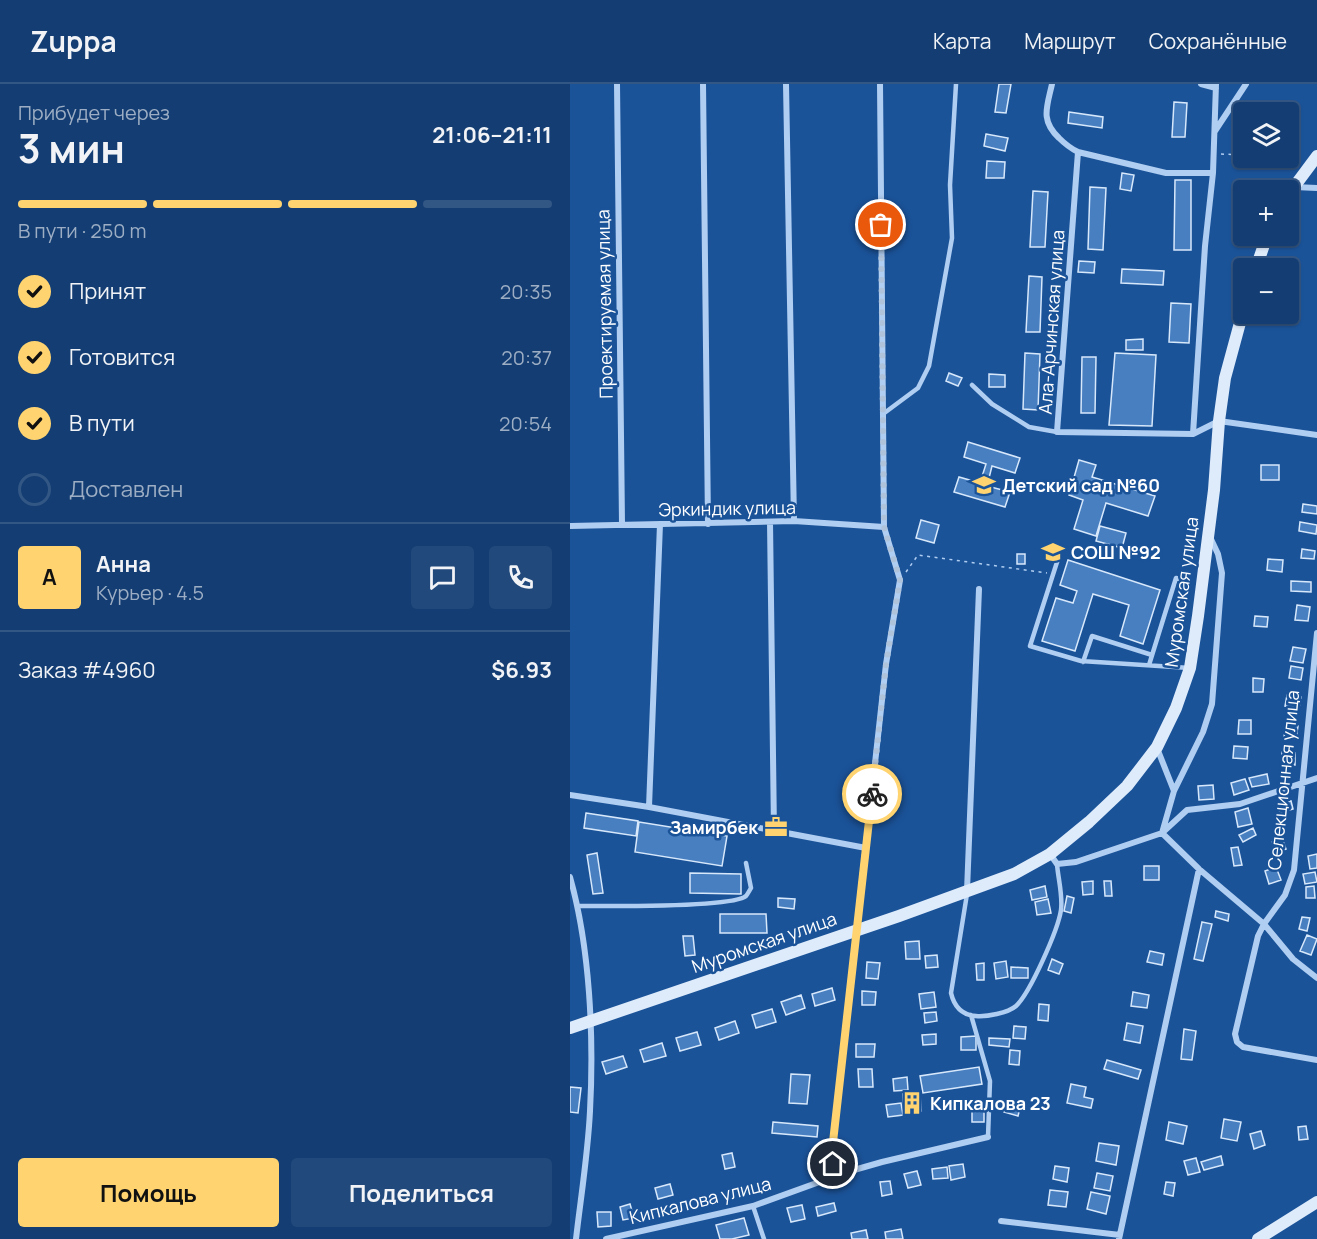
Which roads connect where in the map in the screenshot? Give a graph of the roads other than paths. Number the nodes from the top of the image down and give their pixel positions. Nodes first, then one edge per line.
1 (617, 84) edge
2 (703, 84) edge
3 (786, 84) edge
4 (879, 84) edge
5 (956, 84) edge
6 (1052, 84) edge
7 (1201, 84) edge
8 (1246, 84) edge
9 (1216, 86) edge
10 (1215, 132) junction
11 (1078, 152) junction
12 (1317, 156) edge
13 (1213, 173) junction
14 (1299, 180) edge
15 (1317, 189) edge
16 (1299, 190) edge
17 (1240, 324) edge
18 (972, 385) dead end
19 (883, 414) junction
20 (1219, 421) junction
21 (1058, 432) junction
22 (1193, 434) junction
23 (1317, 435) edge
24 (794, 521) junction
25 (770, 522) junction
26 (621, 524) junction
27 (660, 524) junction
28 (708, 524) junction
29 (570, 526) edge
30 (884, 527) junction
31 (1208, 533) junction
32 (1058, 559) dead end
33 (1187, 581) dead end
34 (979, 589) dead end
35 (1317, 633) edge
36 (1152, 655) junction
37 (1083, 662) junction
38 (1149, 665) junction
39 (1190, 668) junction
40 (1157, 747) junction
41 (1317, 778) edge
42 (1303, 783) junction
43 (1174, 791) junction
44 (570, 795) edge
45 (649, 807) junction
46 (774, 832) junction
47 (1162, 833) junction
48 (866, 848) junction
49 (1053, 859) junction
50 (746, 863) dead end
51 (1199, 868) junction
52 (570, 877) edge
53 (968, 891) junction
54 (578, 906) junction
55 (1264, 924) junction
56 (857, 930) junction
57 (1317, 978) edge
58 (971, 1015) junction
59 (591, 1020) junction
60 (570, 1028) edge
61 (1317, 1060) edge
62 (988, 1137) joint
63 (835, 1176) junction
64 (1316, 1204) edge
65 (753, 1206) junction
66 (1001, 1221) dead end
67 (1120, 1237) edge
68 (576, 1239) edge
69 (606, 1239) edge
70 (764, 1239) edge
71 (1258, 1239) edge

1 - 26 street, Проектируемая улица
2 - 28 street
3 - 24 street
4 - 19 street
5 - 19 lane
6 - 11 street
7 - 9 street
8 - 10 street
9 - 10 street
10 - 13 street
11 - 13 street
11 - 21 street, Ала-Арчинская улица
12 - 14 street
13 - 22 street
15 - 16 street
17 - 20 street
18 - 21 lane
19 - 30 street
20 - 22 street, Ала-Арчинская улица
20 - 23 street
20 - 31 street, Муромская улица
21 - 22 street, Ала-Арчинская улица
24 - 25 street, Эркиндик улица
24 - 30 street, Эркиндик улица
25 - 28 street, Эркиндик улица
25 - 46 street
26 - 27 street, Эркиндик улица
26 - 29 street, Эркиндик улица
27 - 28 street, Эркиндик улица
27 - 45 street
30 - 48 street
31 - 39 street, Муромская улица
31 - 43 street
32 - 37 lane
33 - 36 lane
34 - 53 street
35 - 42 street, Селекционная улица
36 - 37 lane
36 - 38 lane
37 - 38 lane
38 - 39 lane
39 - 40 street, Муромская улица
40 - 43 street
40 - 49 street, Муромская улица
41 - 42 street
42 - 47 street
42 - 55 street, Селекционная улица
43 - 47 street
44 - 45 street
45 - 46 street
46 - 48 street
47 - 49 street
47 - 51 street
48 - 56 street
49 - 53 street, Муромская улица
49 - 58 lane
50 - 54 lane
51 - 55 street
51 - 67 street
52 - 54 street
53 - 56 street, Муромская улица
53 - 58 lane
54 - 59 street
55 - 57 street
55 - 61 street, Селекционная улица
56 - 59 street, Муромская улица
56 - 63 street
58 - 62 lane
59 - 60 street, Муромская улица
59 - 68 street
62 - 63 street, Кипкалова улица
63 - 65 street, Кипкалова улица
64 - 71 street
65 - 69 street, Кипкалова улица
65 - 70 lane
66 - 67 street

